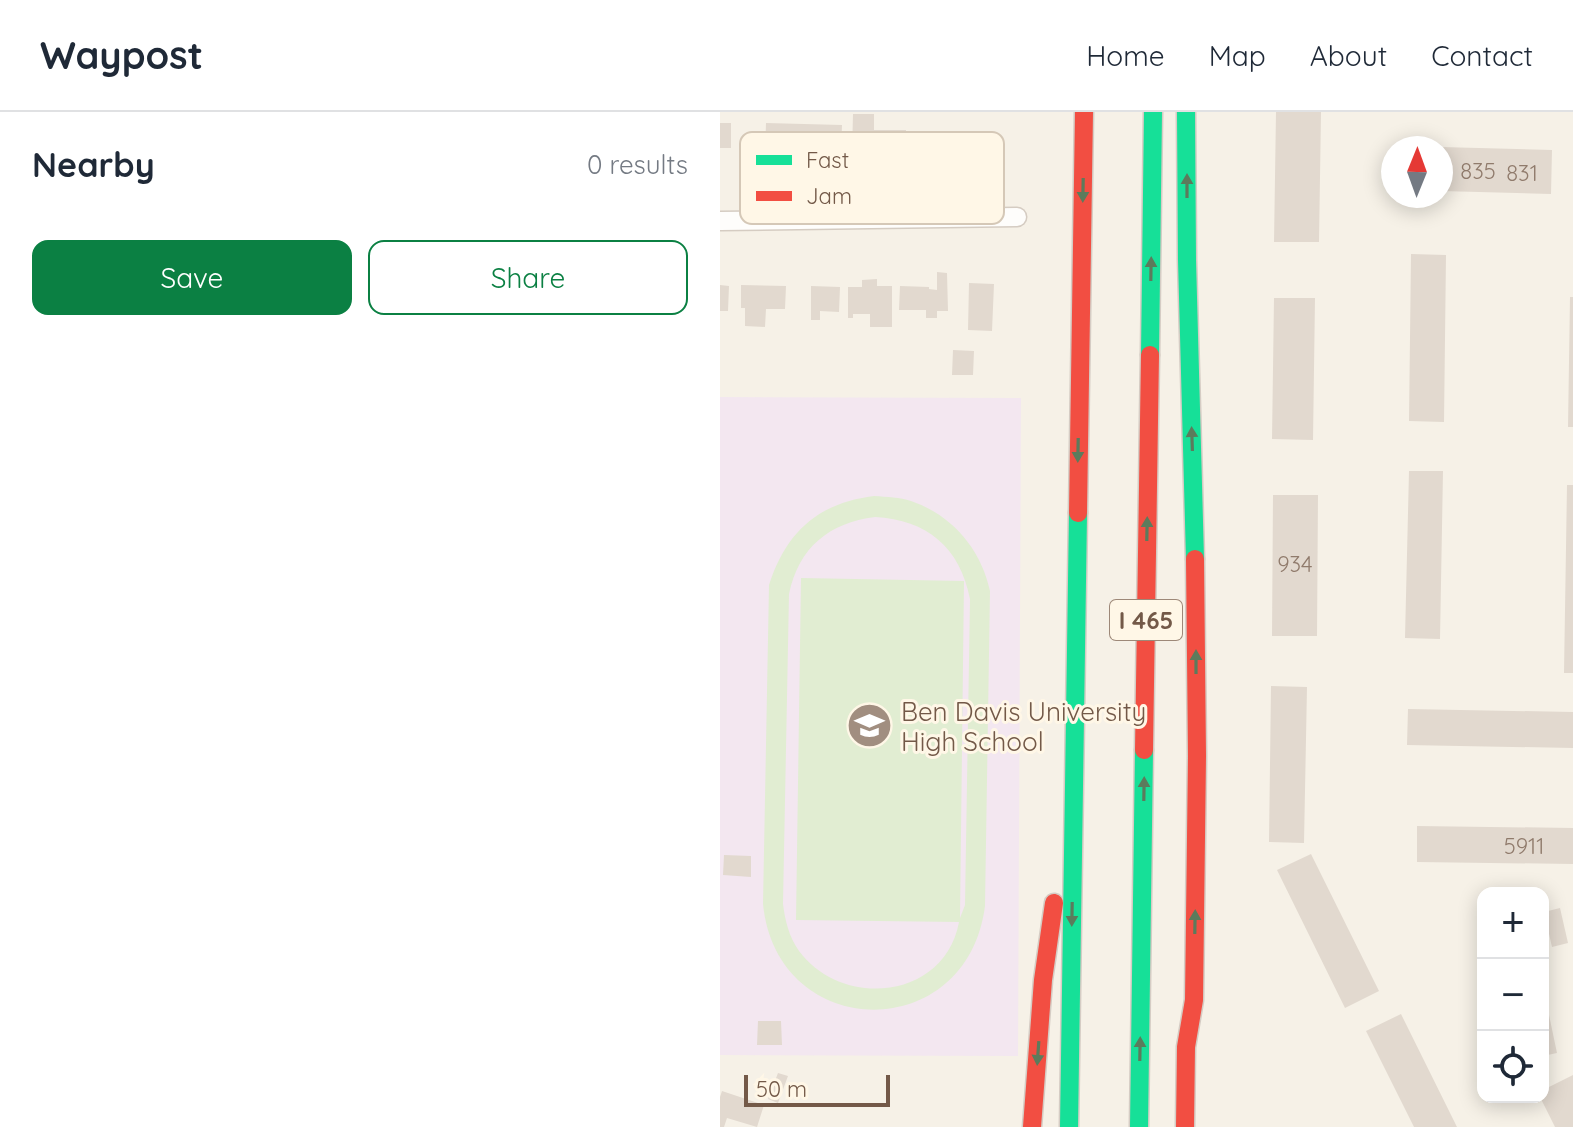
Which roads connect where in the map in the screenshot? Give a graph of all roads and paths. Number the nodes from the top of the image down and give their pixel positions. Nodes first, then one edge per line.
1 (1084, 112) edge
2 (1153, 112) edge
3 (1186, 112) edge
4 (1004, 217) edge
5 (1017, 217) dead end
6 (720, 221) edge
7 (740, 221) edge
8 (1074, 752) junction
9 (1194, 1000) junction
10 (1203, 1115) dead end
11 (1032, 1127) edge
12 (1069, 1127) edge
13 (1139, 1127) edge
14 (1185, 1127) edge

1 -> 8 highway, I 465
13 -> 2 highway, I 465
9 -> 3 highway
4 - 5 street
6 - 7 street
8 -> 11 highway
8 -> 12 highway, I 465
9 - 10 highway
9 - 14 highway

